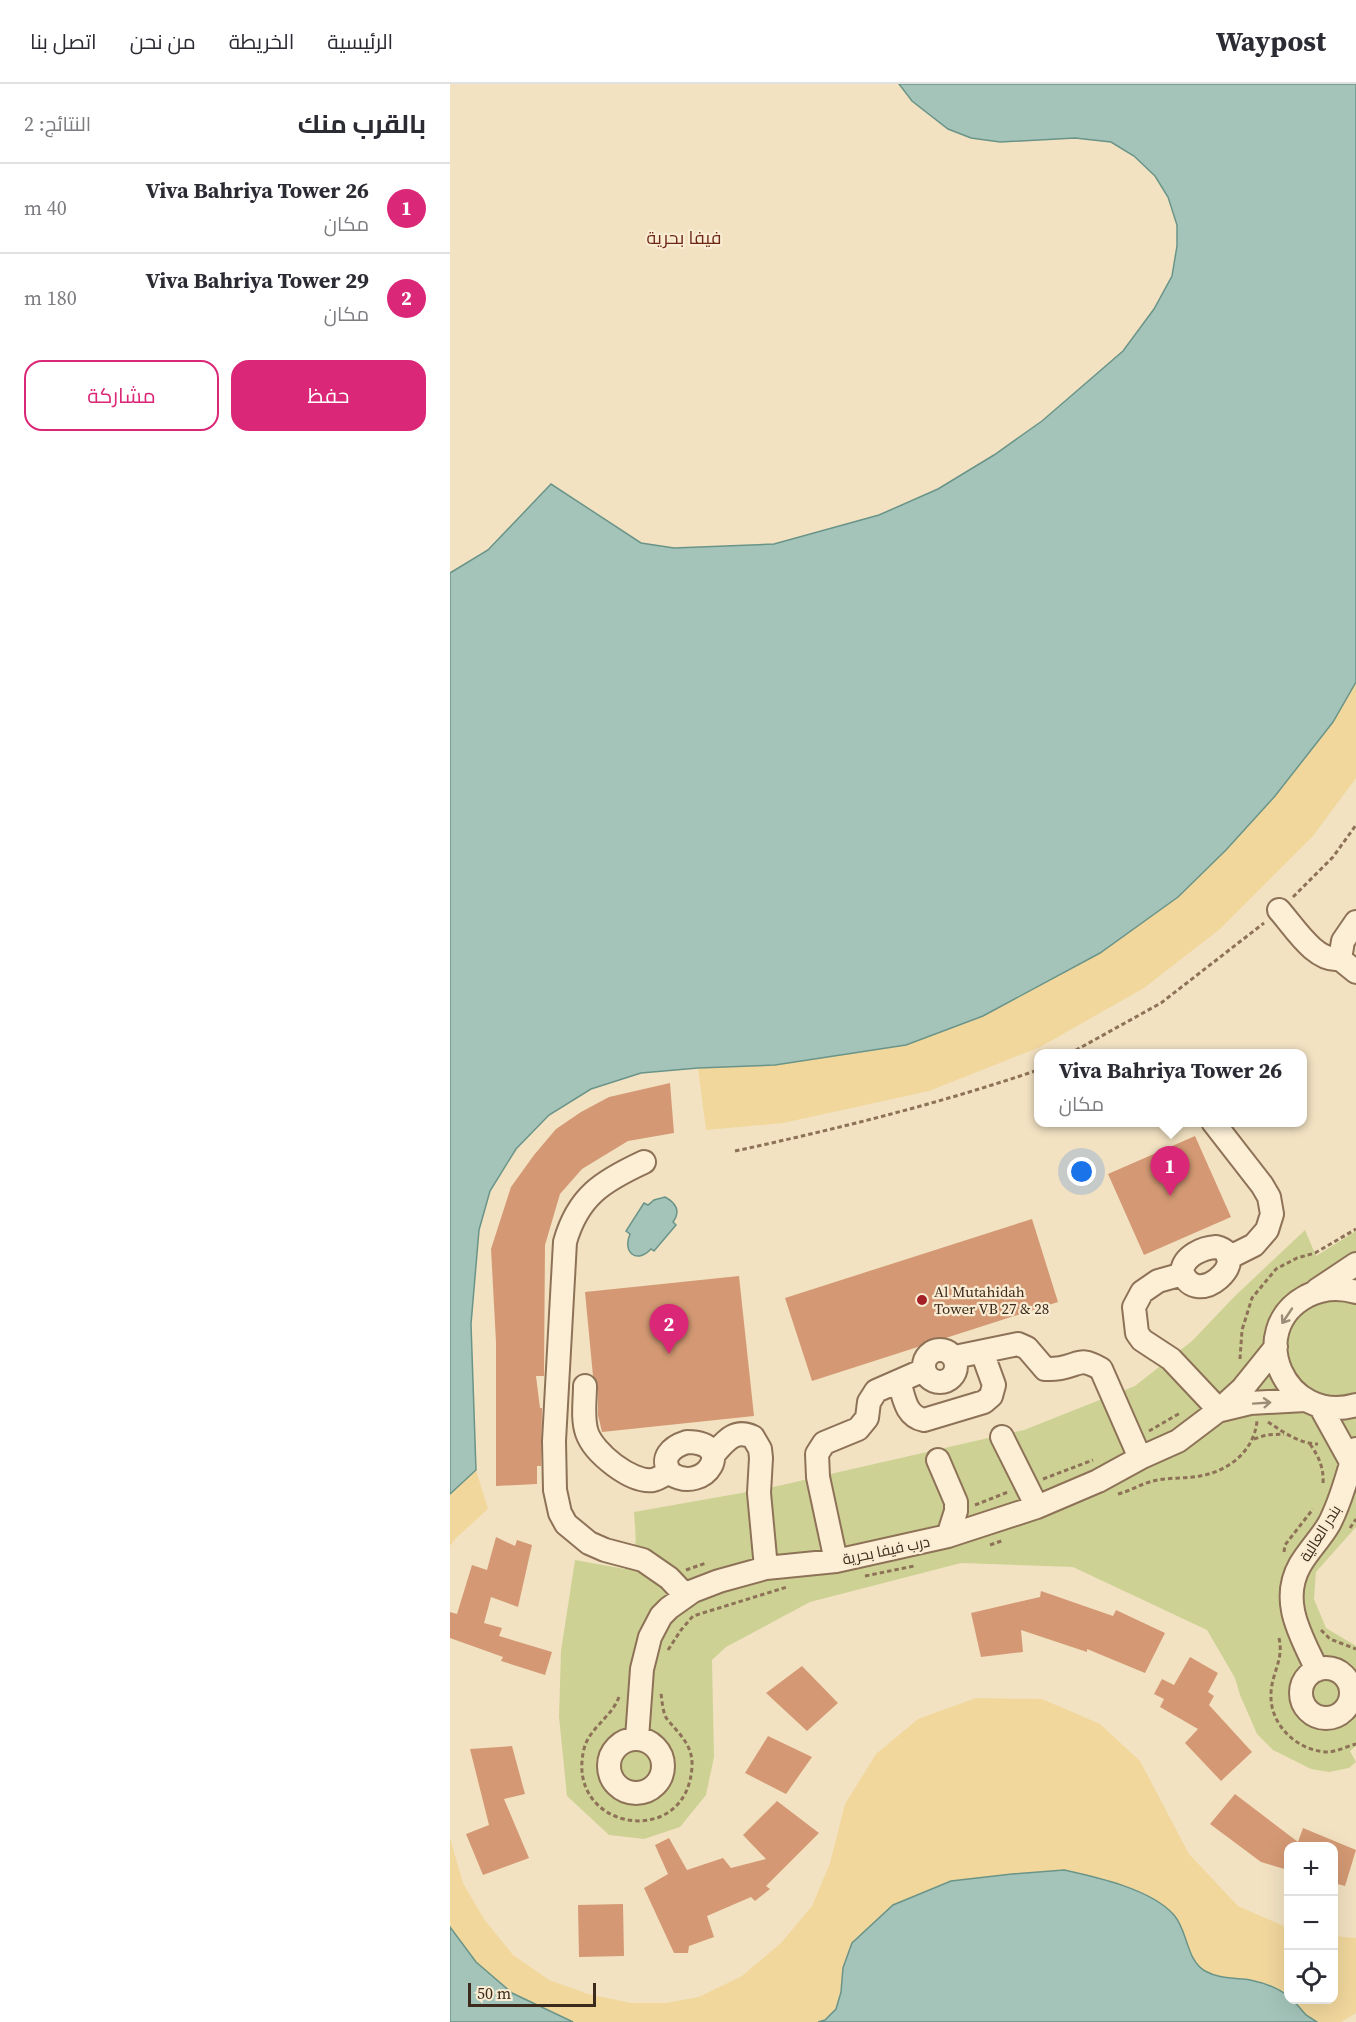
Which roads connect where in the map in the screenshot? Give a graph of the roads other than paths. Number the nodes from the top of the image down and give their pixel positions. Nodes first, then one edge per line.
1 (1279, 910) road end
2 (1356, 922) edge
3 (1348, 966) edge
4 (1217, 1127) edge
5 (644, 1162) dead end
6 (1356, 1264) edge
7 (1356, 1292) edge
8 (1312, 1293) junction
9 (1276, 1347) junction
10 (982, 1352) junction
11 (899, 1381) junction
12 (585, 1386) dead end
13 (1213, 1403) junction
14 (1312, 1403) junction
15 (1356, 1405) edge
16 (1002, 1437) dead end
17 (1136, 1449) junction
18 (1354, 1456) edge
19 (938, 1460) dead end
20 (1037, 1507) junction
21 (948, 1536) junction
22 (836, 1561) junction
23 (766, 1568) junction
24 (686, 1596) junction
25 (1317, 1670) dead end
26 (637, 1738) dead end

1 - 3 street
2 - 3 street
4 - 13 street
5 - 24 street
6 - 8 street
7 - 8 street
8 -> 9 street
9 - 13 street, درب فيفا بحرية
9 - 14 street, بندر العالية
10 - 11 street
10 - 11 street
10 - 17 street
11 - 22 street
12 - 23 street
13 -> 14 street, درب فيفا بحرية
13 - 17 street, درب فيفا بحرية
14 - 15 street, درب فيفا بحرية
14 - 18 street, بندر العالية
16 - 20 street
17 - 20 street, درب فيفا بحرية
18 - 25 street, بندر العالية
19 - 21 street
20 - 21 street, درب فيفا بحرية
21 - 22 street, درب فيفا بحرية
22 - 23 street, درب فيفا بحرية
23 - 24 street, درب فيفا بحرية
24 - 26 street, درب فيفا بحرية

